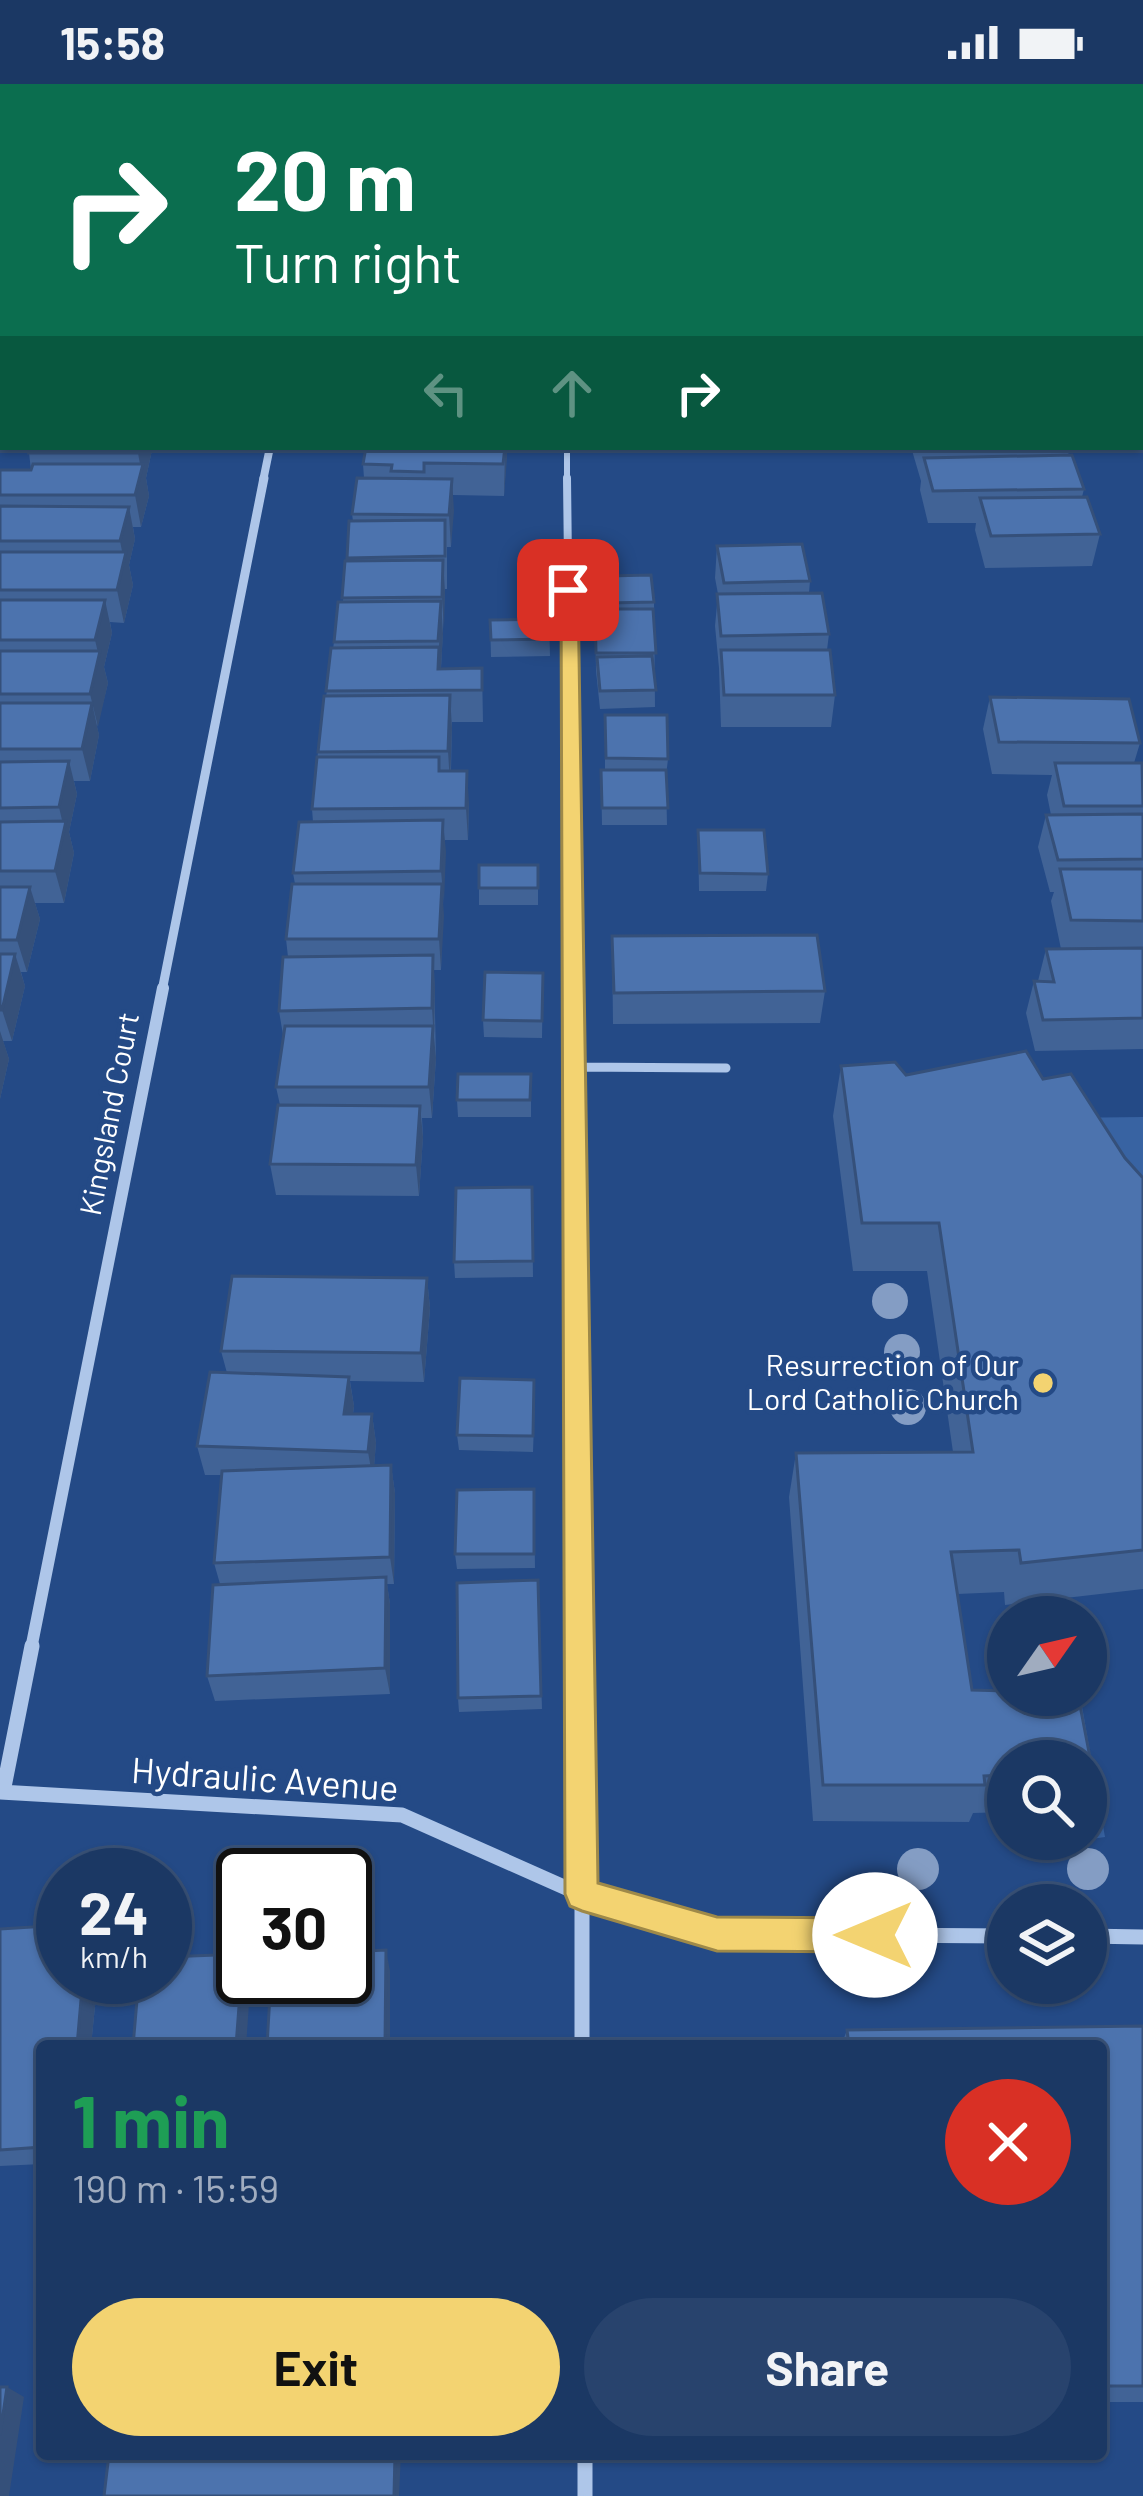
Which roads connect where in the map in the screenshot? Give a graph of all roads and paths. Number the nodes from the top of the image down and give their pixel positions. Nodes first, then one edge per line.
1 (269, 450) edge
2 (566, 450) edge
3 (573, 1067) junction
4 (726, 1068) dead end
5 (2, 1792) edge
6 (582, 1894) junction
7 (987, 1936) edge
8 (1107, 1936) edge
9 (1143, 1937) edge
10 (582, 2040) edge
11 (585, 2460) edge
12 (585, 2496) edge

1 - 5 street, Kingsland Court
2 - 3 lane
3 - 4 lane
3 - 6 lane
5 - 6 street, Hydraulic Avenue
6 - 7 street, Hydraulic Avenue
6 - 10 street
8 - 9 street
11 - 12 street

